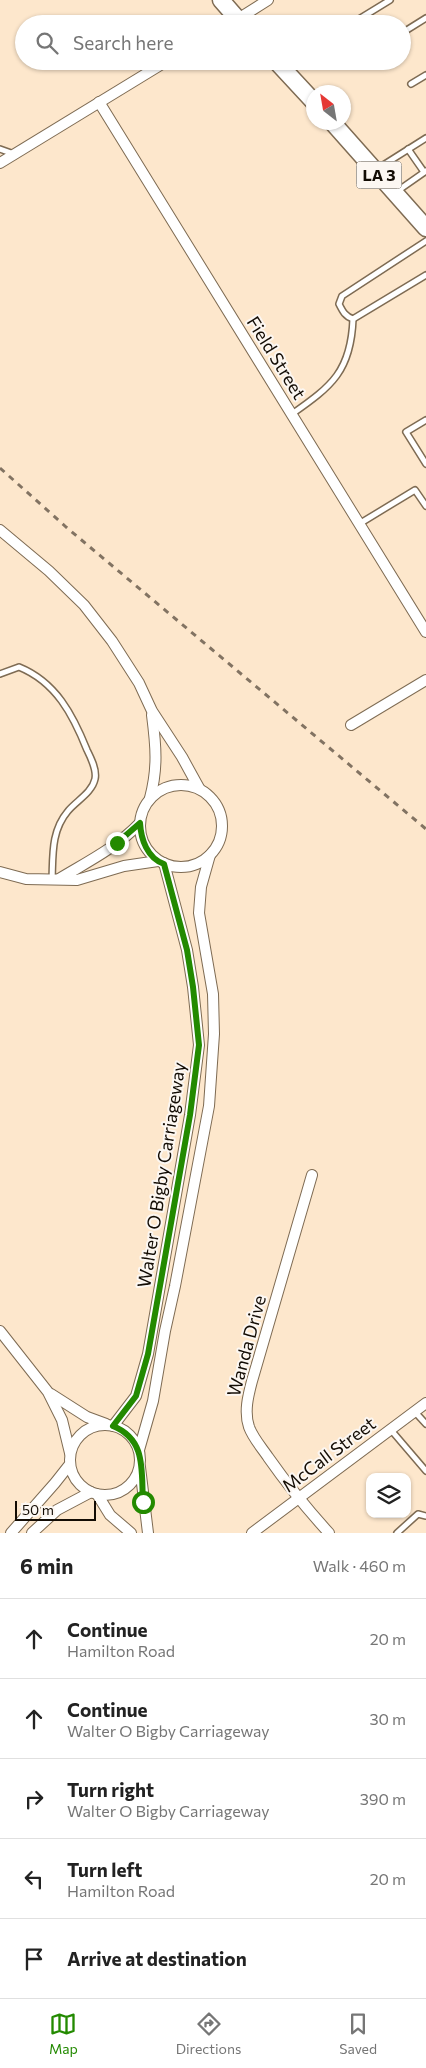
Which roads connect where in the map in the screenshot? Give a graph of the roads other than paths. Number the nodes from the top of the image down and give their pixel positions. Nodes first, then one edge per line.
1 (221, 0) edge
2 (268, 0) edge
3 (390, 0) edge
4 (232, 15) edge
5 (247, 15) edge
6 (366, 15) edge
7 (426, 18) edge
8 (411, 27) edge
9 (152, 70) edge
10 (290, 70) edge
11 (426, 75) edge
12 (411, 84) dead end
13 (306, 91) edge
14 (98, 102) junction
15 (339, 130) edge
16 (426, 138) edge
17 (0, 149) edge
18 (408, 149) junction
19 (14, 154) junction
20 (0, 163) edge
21 (375, 170) junction
22 (425, 171) edge
23 (394, 192) junction
24 (422, 221) edge
25 (426, 241) edge
26 (426, 275) edge
27 (353, 319) junction
28 (291, 414) junction
29 (426, 420) edge
30 (426, 464) edge
31 (426, 506) edge
32 (359, 524) junction
33 (0, 530) edge
34 (426, 632) edge
35 (0, 674) edge
36 (426, 680) edge
37 (152, 711) junction
38 (351, 726) dead end
39 (199, 788) junction
40 (150, 798) junction
41 (140, 823) junction
42 (210, 855) junction
43 (161, 862) junction
44 (0, 872) edge
45 (55, 879) junction
46 (312, 1175) dead end
47 (1, 1335) edge
48 (48, 1392) junction
49 (426, 1404) edge
50 (415, 1412) junction
51 (426, 1424) edge
52 (111, 1425) junction
53 (391, 1430) junction
54 (138, 1450) junction
55 (70, 1459) junction
56 (140, 1463) junction
57 (426, 1471) edge
58 (94, 1493) junction
59 (298, 1498) junction
60 (426, 1516) edge
61 (10, 1533) edge
62 (32, 1533) edge
63 (131, 1533) edge
64 (148, 1533) edge
65 (252, 1533) edge
66 (329, 1533) edge
67 (397, 1533) edge

1 - 4 main road
2 - 5 street
3 - 6 lane
7 - 8 lane
9 - 14 street
10 - 13 main road
11 - 12 lane
14 - 19 street
14 - 28 street, Field Street
15 - 21 main road, LA 3
16 - 18 lane
17 - 19 lane
18 - 21 lane
18 - 22 lane
19 - 20 street
21 - 23 main road, LA 3
22 - 23 lane
23 - 24 main road, LA 3
25 - 27 lane
26 - 27 lane
27 - 28 lane
28 - 32 street, Field Street
29 - 30 lane
31 - 32 lane
32 - 34 street, Field Street
33 - 37 street
35 - 45 lane
36 - 38 street
37 - 39 street, Walter O Bigby Carriageway
37 - 40 street
39 - 40 street
39 - 42 street, Walter O Bigby Carriageway
40 - 41 street
41 - 43 street, Walter O Bigby Carriageway
41 - 45 street
42 - 43 street
42 - 54 street, Walter O Bigby Carriageway
43 - 45 street
43 - 52 street, Walter O Bigby Carriageway
44 - 45 street
46 - 59 street, Wanda Drive
47 - 48 street
48 - 52 street
48 - 55 street
49 - 50 street, McCall Street
50 - 51 lane
50 - 53 street, McCall Street
52 - 54 street, Walter O Bigby Carriageway
52 - 55 street
53 - 57 lane
53 - 59 street, McCall Street
54 - 56 street, Walter O Bigby Carriageway
55 - 58 street
55 - 61 street
56 - 58 street
56 - 64 street, Walter O Bigby Carriageway
58 - 62 street
58 - 63 street
59 - 65 street, McCall Street
59 - 66 street, Wanda Drive
60 - 67 lane

